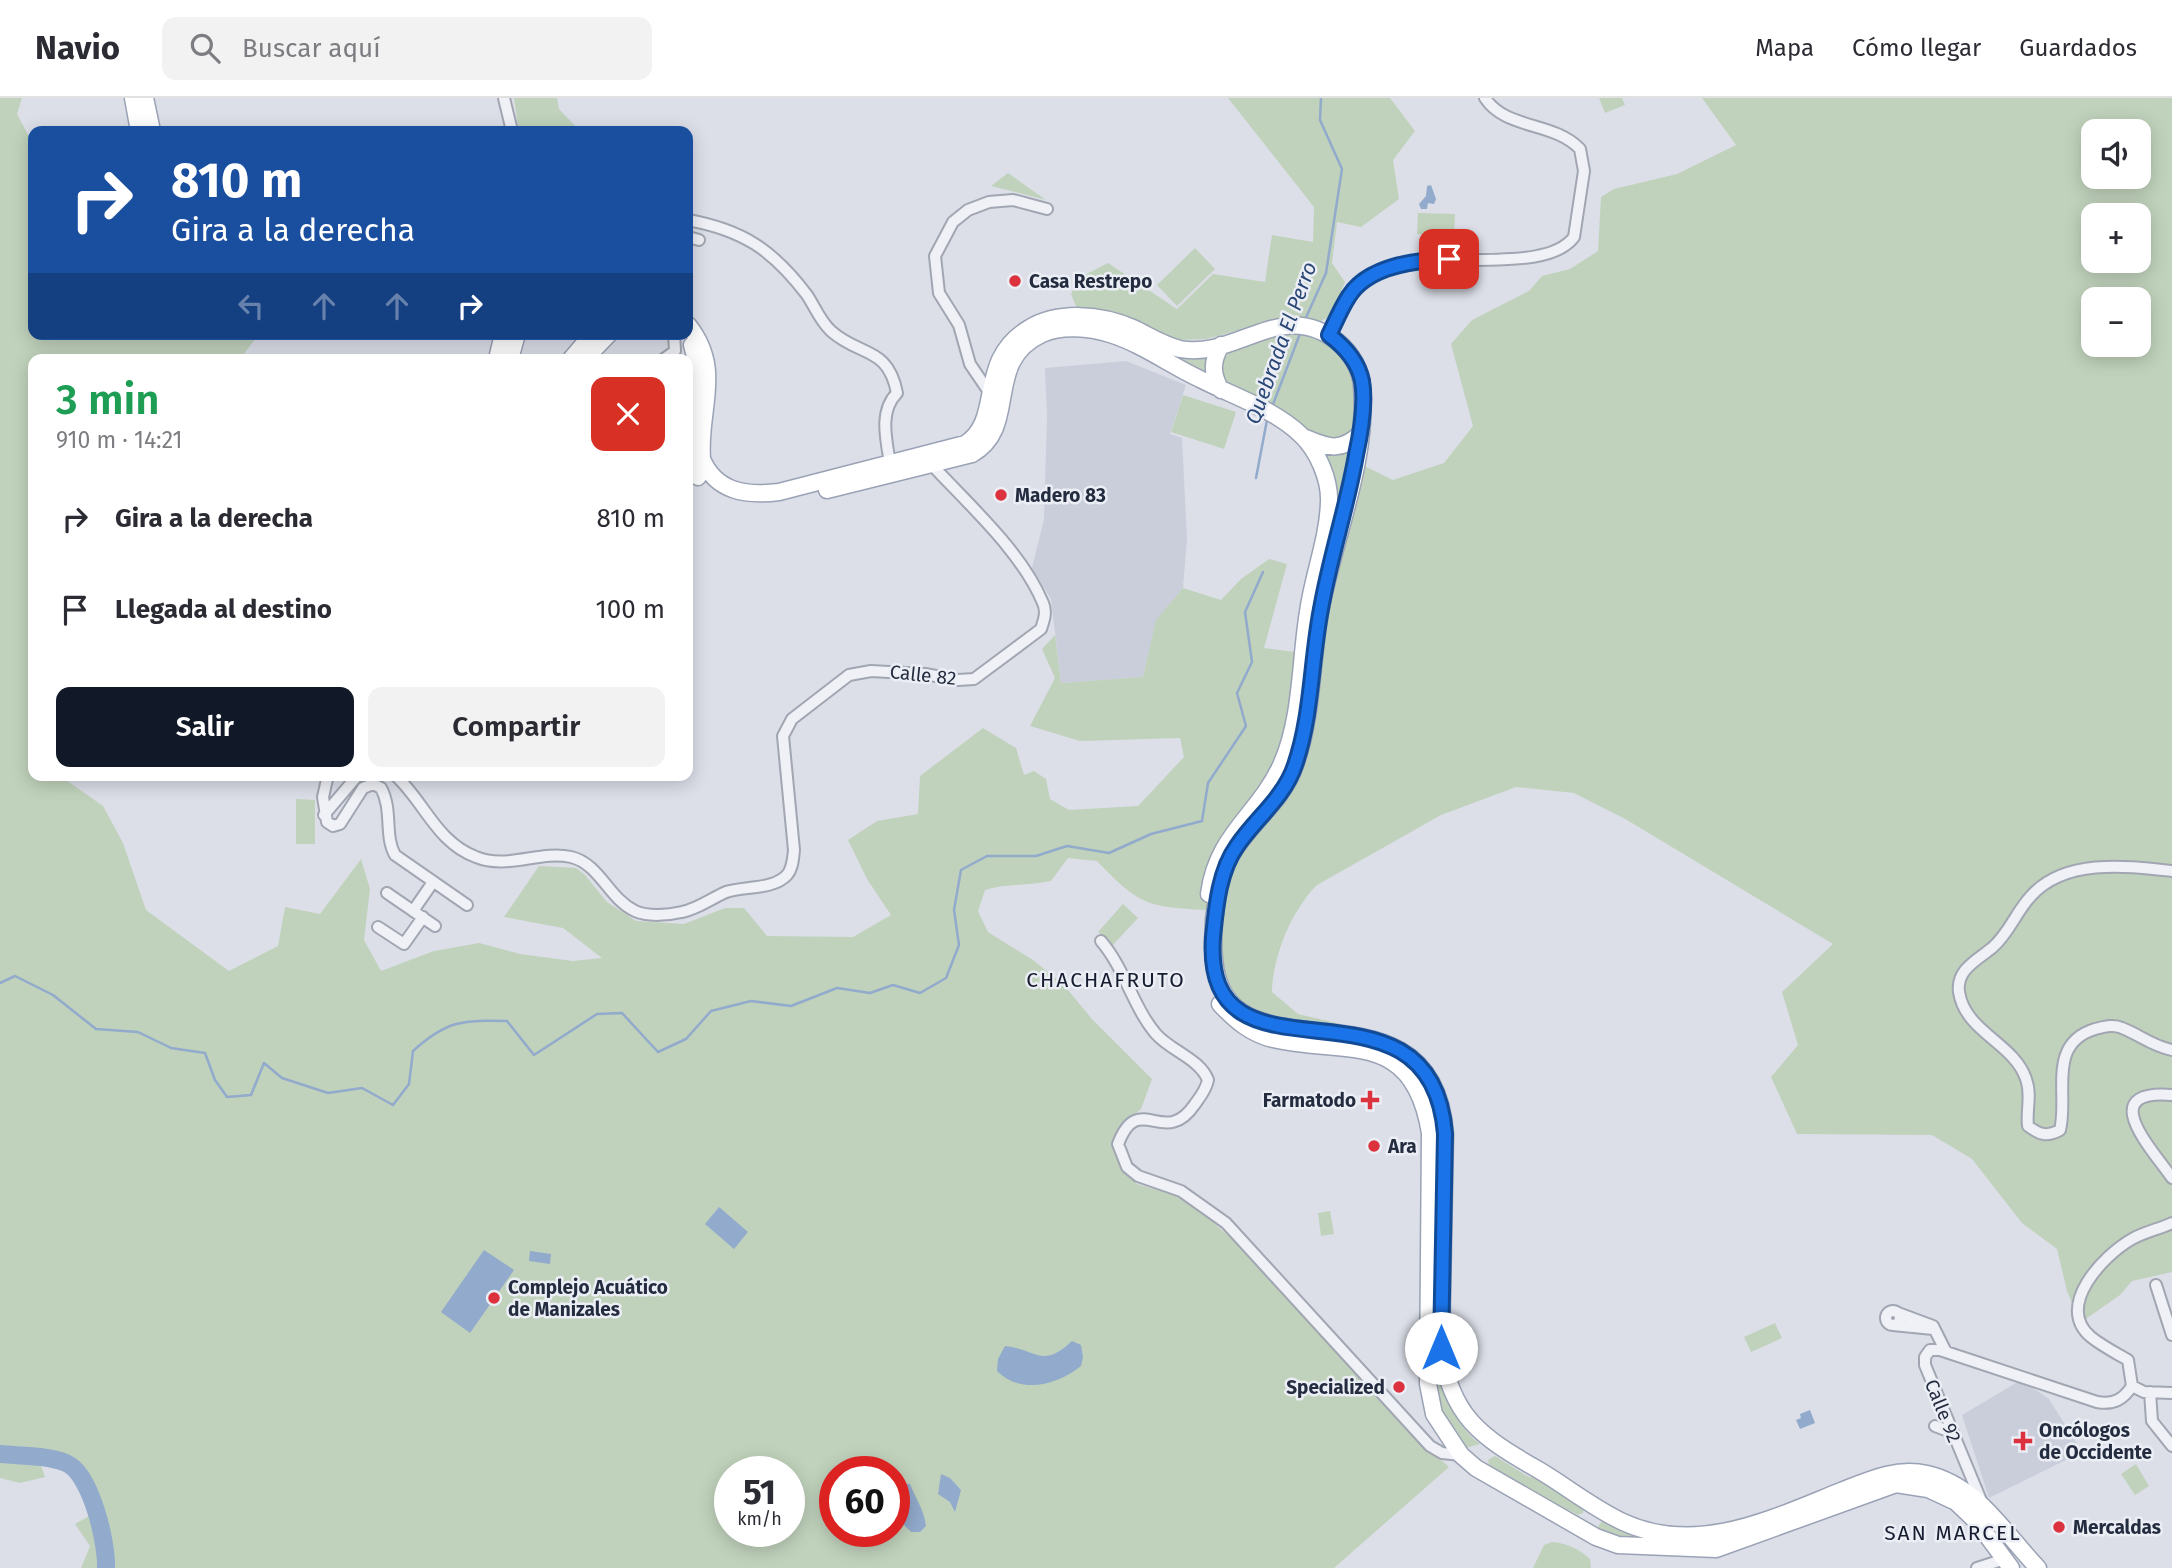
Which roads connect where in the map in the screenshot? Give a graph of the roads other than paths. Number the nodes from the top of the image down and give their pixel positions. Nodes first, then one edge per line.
1 (132, 98) edge
2 (145, 98) edge
3 (504, 98) edge
4 (1485, 98) edge
5 (138, 126) edge
6 (151, 126) edge
7 (511, 126) edge
8 (1047, 209) dead end
9 (693, 221) edge
10 (693, 332) edge
11 (1322, 332) junction
12 (588, 340) edge
13 (602, 340) edge
14 (690, 340) edge
15 (1221, 345) junction
16 (575, 354) edge
17 (590, 354) edge
18 (1221, 390) junction
19 (989, 392) junction
20 (693, 405) edge
21 (695, 411) junction
22 (693, 422) edge
23 (1360, 434) junction
24 (1303, 437) junction
25 (693, 460) edge
26 (890, 463) junction
27 (932, 465) junction
28 (327, 781) edge
29 (353, 781) edge
30 (402, 781) edge
31 (324, 815) junction
32 (2172, 871) edge
33 (433, 882) junction
34 (387, 893) dead end
35 (467, 905) dead end
36 (418, 914) junction
37 (435, 926) dead end
38 (378, 928) dead end
39 (1101, 941) dead end
40 (2172, 1050) edge
41 (2172, 1095) edge
42 (2172, 1178) edge
43 (2172, 1223) edge
44 (2156, 1285) dead end
45 (1936, 1329) junction
46 (2172, 1335) edge
47 (1943, 1351) junction
48 (2132, 1386) junction
49 (2150, 1392) junction
50 (2172, 1393) edge
51 (1935, 1426) dead end
52 (1951, 1432) junction
53 (2172, 1446) edge
54 (1497, 1447) junction
55 (1461, 1455) junction
56 (1967, 1484) junction
57 (1590, 1502) junction
58 (1573, 1521) junction
59 (2008, 1564) edge
60 (1977, 1568) edge
61 (2038, 1568) edge

1 - 5 main road
2 - 6 main road
3 - 7 street
4 - 11 street
8 - 19 street
9 - 26 street
10 - 26 main road
11 - 15 main road
11 - 23 main road
12 - 16 main road
13 - 17 main road
14 - 21 main road
15 - 18 main road
15 - 19 main road
18 - 24 main road
18 - 27 main road
19 - 26 main road
20 - 21 street
21 - 22 main road
23 - 24 main road
23 - 54 main road
24 - 55 main road
25 - 27 main road
27 - 30 street, Calle 82
28 - 31 street
29 - 31 street
31 - 33 street
32 - 40 street
33 - 35 street
33 - 36 street
34 - 36 street
36 - 37 street
36 - 38 street
39 - 55 street
41 - 42 street
43 - 48 street
44 - 46 street
45 - 45 street
45 - 47 street
47 - 48 street
47 - 52 street, Calle 92
48 - 49 street
49 - 50 street
49 - 53 street
51 - 52 street
52 - 56 street, Calle 92
54 - 55 main road
54 - 57 main road
55 - 58 main road
56 - 57 main road
56 - 61 main road
57 - 58 main road
58 - 59 main road
59 - 60 street

